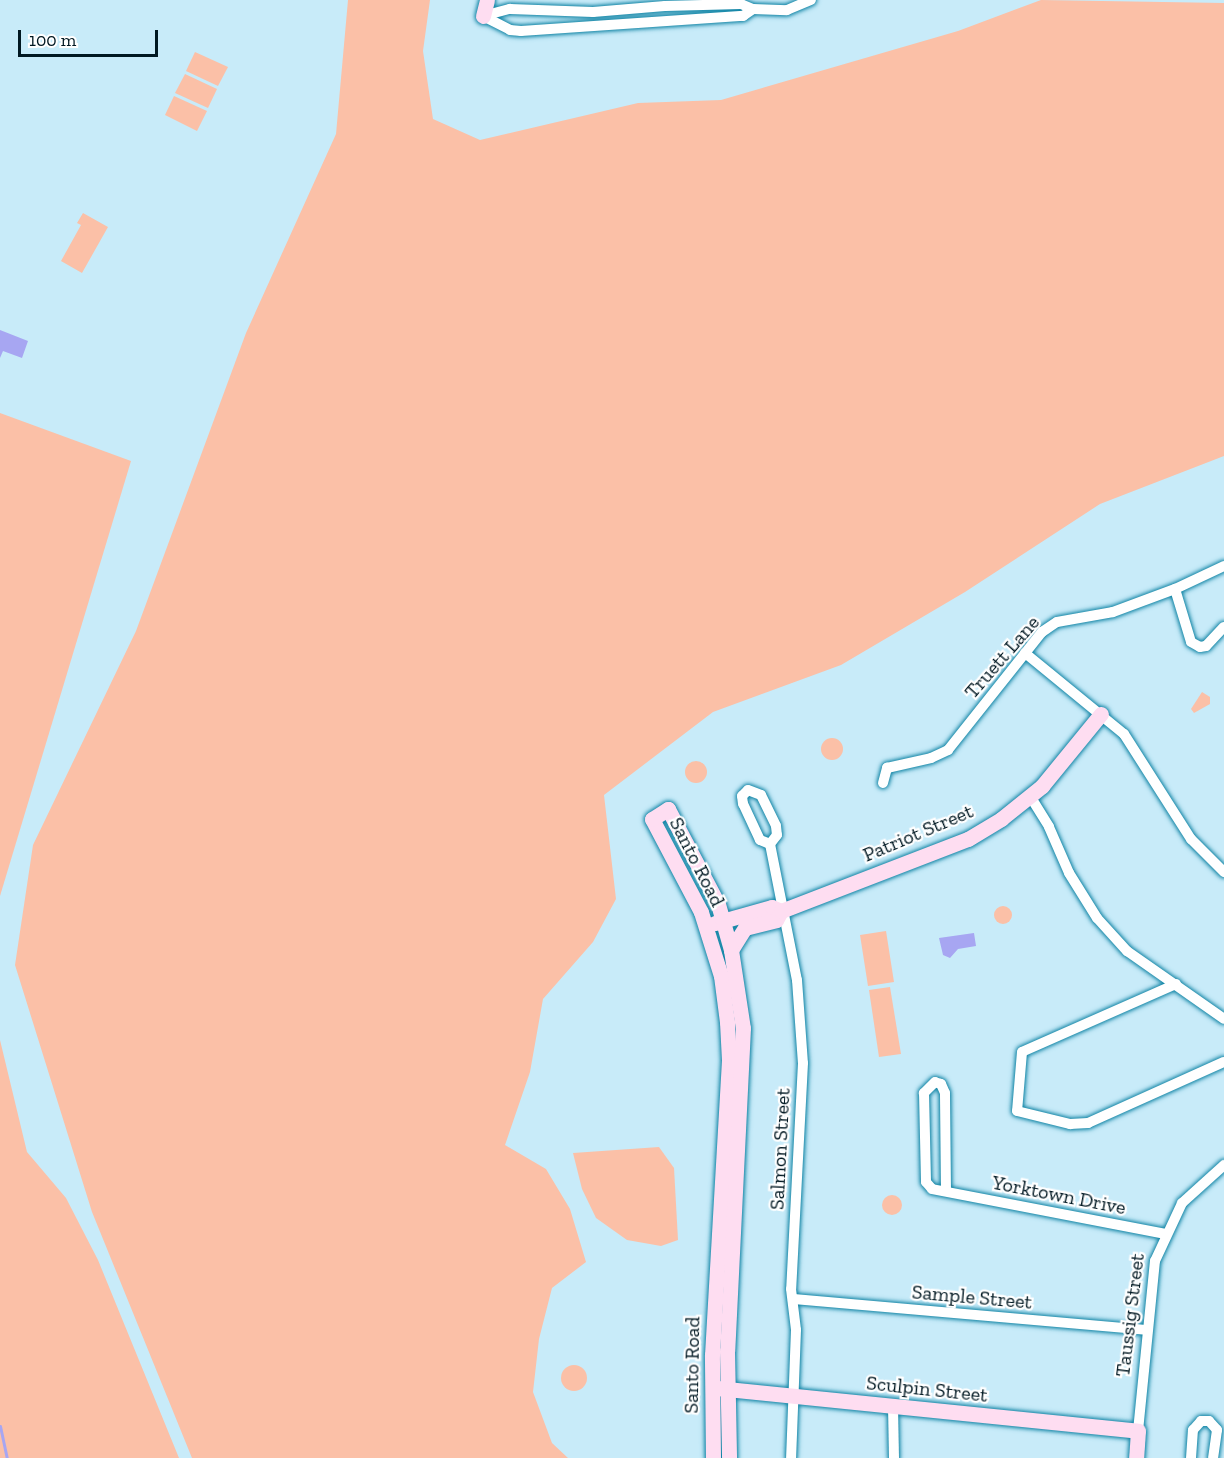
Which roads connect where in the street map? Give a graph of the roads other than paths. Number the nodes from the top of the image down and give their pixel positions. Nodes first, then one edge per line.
1 (480, 0) edge
2 (487, 0) edge
3 (811, 0) edge
4 (665, 3) edge
5 (753, 9) junction
6 (483, 16) junction
7 (666, 21) junction
8 (1224, 566) edge
9 (1175, 589) junction
10 (1224, 627) edge
11 (1025, 653) junction
12 (1101, 714) junction
13 (883, 783) dead end
14 (1030, 796) junction
15 (770, 844) junction
16 (1224, 872) edge
17 (781, 911) junction
18 (723, 920) junction
19 (705, 926) junction
20 (731, 950) junction
21 (1176, 984) junction
22 (1224, 1019) edge
23 (1224, 1062) edge
24 (1224, 1165) edge
25 (946, 1191) junction
26 (1165, 1234) junction
27 (793, 1299) junction
28 (1147, 1330) junction
29 (711, 1387) junction
30 (727, 1389) junction
31 (790, 1395) junction
32 (893, 1406) junction
33 (1138, 1431) junction
34 (713, 1458) edge
35 (729, 1458) edge
36 (790, 1458) edge
37 (894, 1458) edge
38 (1136, 1458) edge
39 (1191, 1458) edge
40 (1213, 1458) edge

1 - 6 street
2 - 6 street
3 - 5 street
4 - 5 street
4 - 6 street
4 - 7 street
5 - 7 street
6 - 7 street
8 - 9 street, Truett Lane
9 - 10 street
9 - 11 street, Truett Lane
11 - 12 street
11 - 13 street, Truett Lane
12 - 14 street, Patriot Street
12 - 16 street
14 - 17 street, Patriot Street
14 - 21 street
15 - 15 street, Salmon Street
15 - 17 street, Salmon Street
17 - 18 street, Patriot Street
17 - 20 street, Patriot Street
17 - 27 street, Salmon Street
18 - 19 street, Patriot Street
18 - 19 street, Santo Road
18 - 20 street, Santo Road
19 - 29 street, Santo Road
20 - 30 street, Santo Road
21 - 22 street
21 - 23 street
24 - 26 street, Taussig Street
25 - 25 street, Yorktown Drive
25 - 26 street, Yorktown Drive
26 - 28 street, Taussig Street
27 - 28 street, Sample Street
27 - 31 street, Salmon Street
28 - 33 street, Taussig Street
29 - 30 street, Sculpin Street
29 - 34 street, Santo Road
30 - 31 street, Sculpin Street
30 - 35 street, Santo Road
31 - 32 street, Sculpin Street
31 - 36 street, Salmon Street
32 - 33 street, Sculpin Street
32 - 37 street
33 - 38 street, Taussig Street
39 - 40 street

